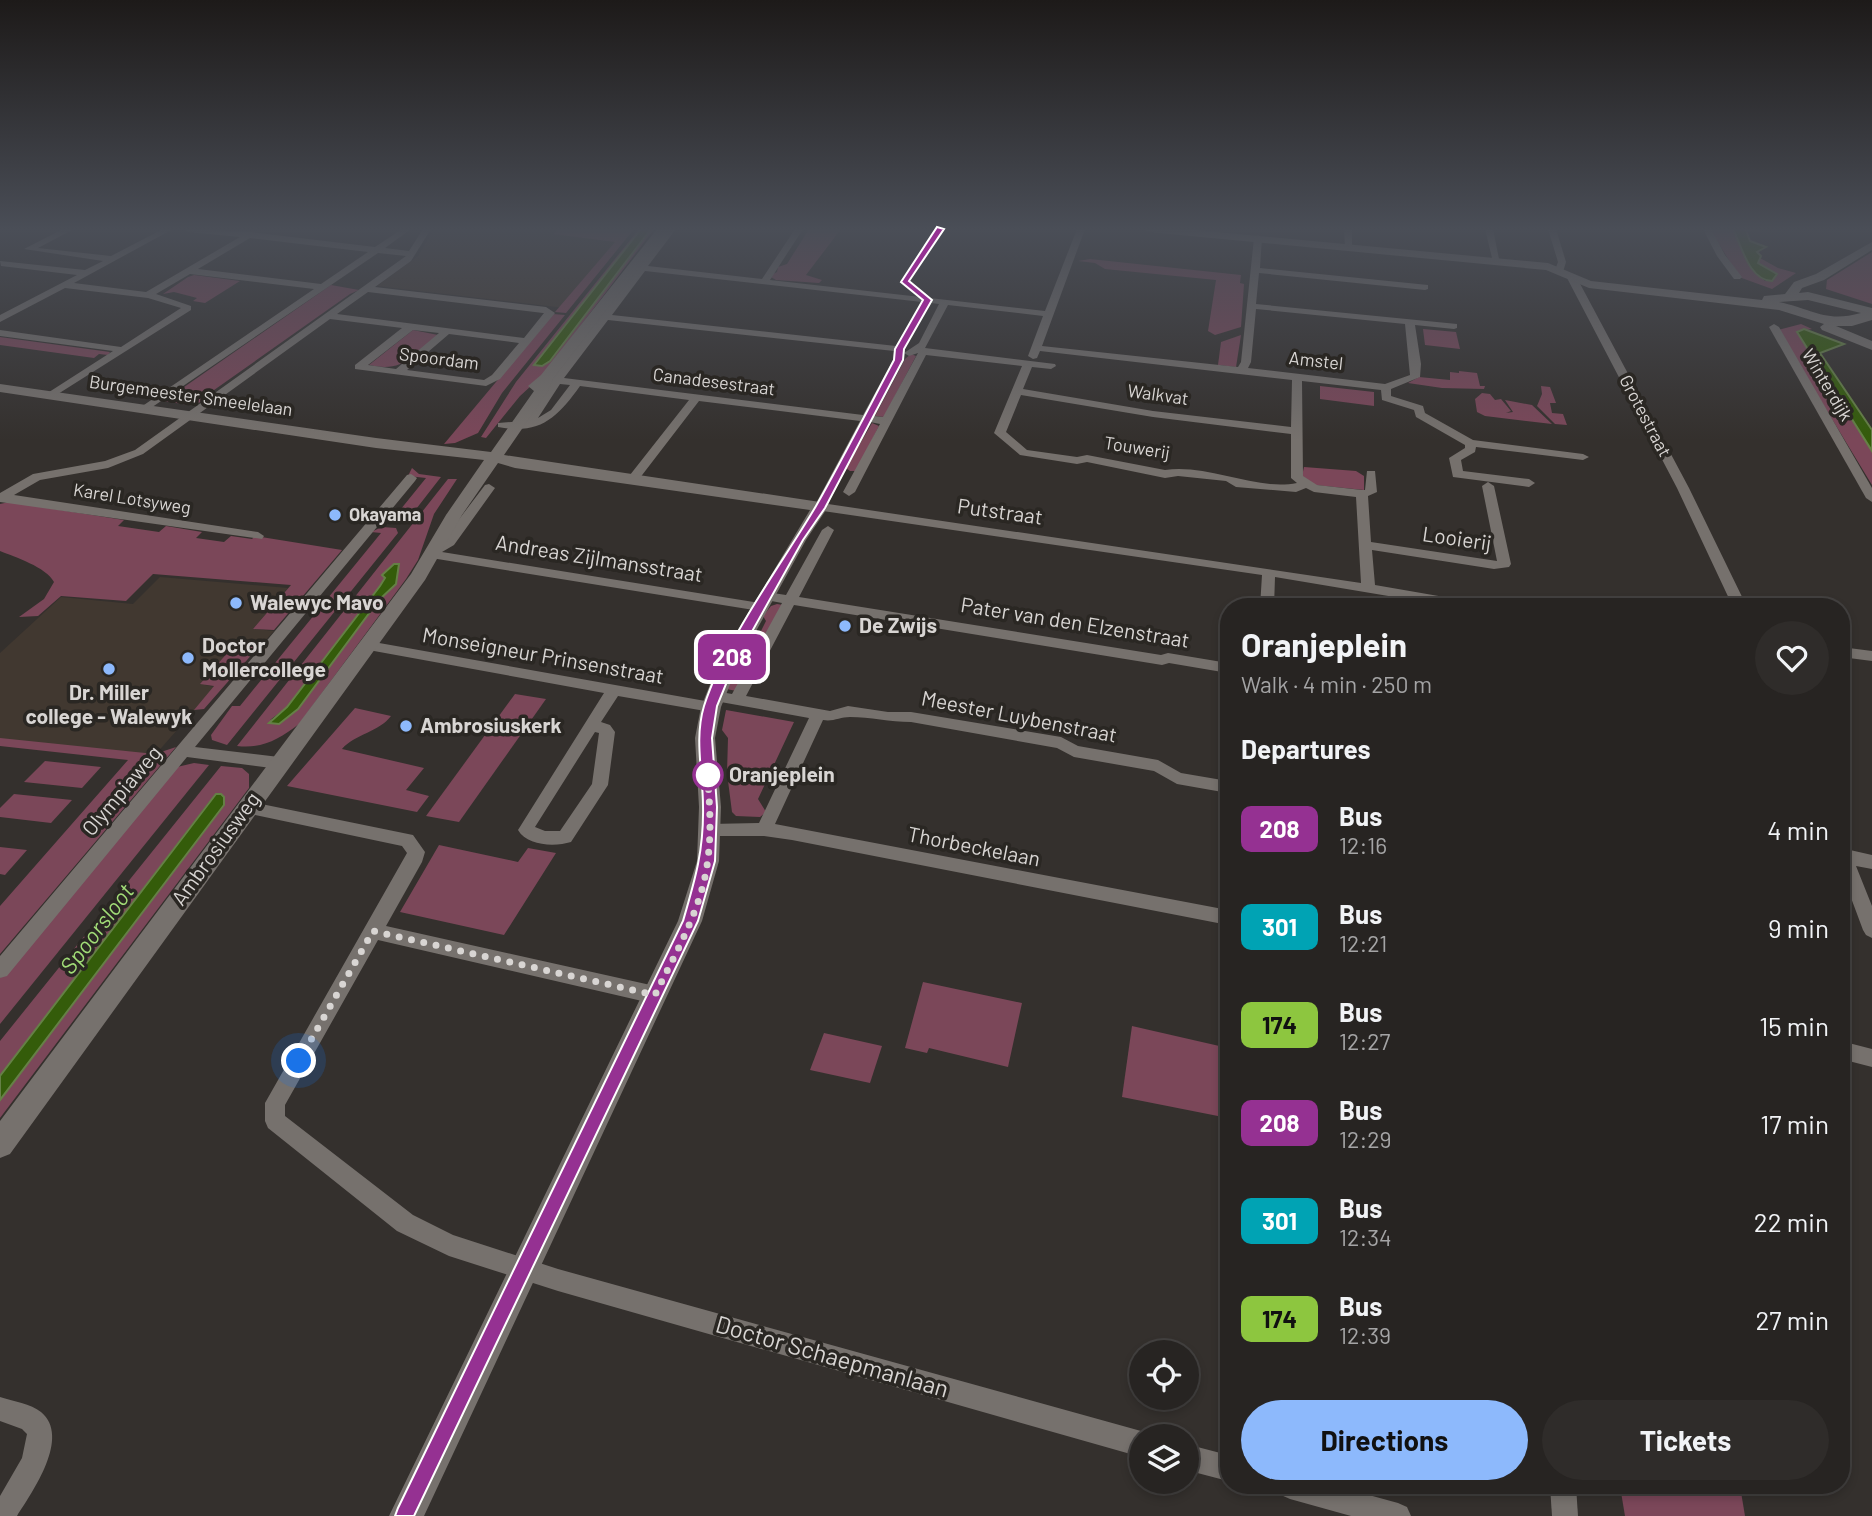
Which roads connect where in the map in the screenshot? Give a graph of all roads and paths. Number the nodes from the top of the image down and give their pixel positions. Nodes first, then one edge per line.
1 (36, 300) edge
2 (167, 300) edge
3 (305, 300) edge
4 (350, 300) edge
5 (455, 300) edge
6 (608, 300) edge
7 (618, 300) edge
8 (928, 300) joint
9 (1054, 300) edge
10 (1252, 300) edge
11 (1583, 300) edge
12 (1732, 300) edge
13 (1791, 300) junction
14 (1838, 300) edge
15 (944, 303) junction
16 (1251, 306) junction
17 (1855, 312) edge
18 (1049, 314) junction
19 (327, 316) junction
20 (605, 317) junction
21 (0, 319) edge
22 (1410, 322) junction
23 (1454, 326) dead end
24 (410, 327) junction
25 (1774, 327) dead end
26 (447, 331) junction
27 (0, 333) edge
28 (526, 341) junction
29 (1870, 342) edge
30 (124, 350) junction
31 (921, 351) junction
32 (899, 355) junction
33 (1033, 356) junction
34 (1051, 366) dead end
35 (1242, 369) junction
36 (398, 372) junction
37 (552, 379) junction
38 (1297, 379) junction
39 (577, 383) junction
40 (1386, 387) junction
41 (0, 388) edge
42 (1016, 391) junction
43 (50, 396) junction
44 (697, 397) junction
45 (145, 409) junction
46 (190, 415) junction
47 (866, 419) junction
48 (886, 421) junction
49 (516, 425) junction
50 (1295, 430) junction
51 (1470, 443) junction
52 (1583, 457) dead end
53 (484, 460) junction
54 (858, 474) junction
55 (1371, 474) dead end
56 (411, 478) dead end
57 (632, 480) junction
58 (833, 482) junction
59 (1529, 483) dead end
60 (1305, 484) junction
61 (1488, 486) dead end
62 (489, 488) dead end
63 (849, 492) dead end
64 (1362, 494) junction
65 (1, 498) edge
66 (1872, 498) edge
67 (472, 500) junction
68 (820, 508) junction
69 (828, 530) dead end
70 (258, 536) dead end
71 (798, 540) junction
72 (821, 543) junction
73 (1366, 545) junction
74 (441, 551) junction
75 (1269, 572) junction
76 (1368, 587) junction
77 (1268, 598) edge
78 (1429, 598) edge
79 (1736, 598) edge
80 (790, 600) junction
81 (763, 601) junction
82 (368, 646) junction
83 (1850, 653) edge
84 (1872, 656) edge
85 (1220, 667) edge
86 (614, 690) junction
87 (736, 699) junction
88 (713, 701) junction
89 (818, 714) junction
90 (591, 725) junction
91 (182, 751) junction
92 (279, 763) junction
93 (1220, 786) edge
94 (247, 807) junction
95 (764, 829) junction
96 (710, 831) junction
97 (1850, 855) edge
98 (1872, 862) edge
99 (1850, 873) edge
100 (1220, 916) edge
101 (1872, 930) edge
102 (373, 931) junction
103 (0, 970) edge
104 (655, 995) junction
105 (1850, 1052) edge
106 (1872, 1058) edge
107 (0, 1144) edge
108 (524, 1269) junction
109 (0, 1409) edge
110 (1129, 1441) edge
111 (1199, 1460) edge
112 (1220, 1466) edge
113 (1319, 1494) edge
114 (1564, 1494) edge
115 (2, 1516) edge
116 (407, 1516) edge
117 (1398, 1516) edge
118 (1565, 1516) edge

1 - 21 street
2 - 30 street
3 - 45 street
4 - 19 street
5 - 28 street, Spoordam
6 - 37 main road
7 - 20 street
8 - 15 street
8 - 32 street
9 - 18 street, Touwerij
10 - 16 street
11 - 79 street, Grotestraat
12 - 13 main road
13 - 17 main road
13 - 17 main road
13 - 29 main road
14 - 17 main road
15 - 18 street
15 - 31 street
16 - 22 street
16 - 35 street
17 - 29 main road
18 - 33 street, Touwerij
19 - 24 street
19 - 46 street
20 - 32 street
20 - 37 street
22 - 23 street
22 - 40 street, Amstel
24 - 26 street
24 - 36 street, Spoordam
25 - 66 street, Winterdijk
26 - 28 street
26 - 36 street
27 - 30 street
28 - 36 street, Spoordam
30 - 43 street
31 - 32 street
31 - 33 street
31 - 48 street
32 - 47 street
33 - 34 street
33 - 35 street, Amstel
33 - 42 street, Touwerij
35 - 38 street, Amstel
37 - 39 street, Canadesestraat
37 - 49 main road
38 - 40 street, Amstel
38 - 50 street
39 - 44 street, Canadesestraat
39 - 49 street
40 - 51 street, Amstel
41 - 43 main road, Burgemeester Smeelelaan
42 - 50 street, Walkvat
42 - 60 street, Touwerij
43 - 45 main road, Burgemeester Smeelelaan
44 - 47 street, Canadesestraat
44 - 57 street
45 - 46 main road, Burgemeester Smeelelaan
46 - 53 main road, Burgemeester Smeelelaan
46 - 65 street
47 - 48 street, Canadesestraat
47 - 58 street
48 - 54 street
49 - 53 main road
50 - 60 street
51 - 52 street, Amstel
51 - 59 street
53 - 57 main road, Putstraat
53 - 67 main road, Ambrosiusweg
53 - 74 main road, Ambrosiusweg
54 - 58 street
54 - 63 street
55 - 64 street
56 - 91 street, Olympiaweg
57 - 68 main road, Putstraat
58 - 68 street
60 - 64 street
61 - 73 street, Looierij
62 - 67 street, Ambrosiusweg
64 - 73 street
65 - 70 street, Karel Lotsyweg
67 - 74 main road, Ambrosiusweg
68 - 71 main road
68 - 75 street, Putstraat
69 - 72 street
71 - 72 street
71 - 81 main road
72 - 80 street
73 - 76 street
74 - 81 street, Andreas Zijlmansstraat
74 - 82 main road, Ambrosiusweg
75 - 76 street, Putstraat
75 - 77 street
76 - 78 street, Putstraat
80 - 81 street, Andreas Zijlmansstraat
80 - 85 street, Pater van den Elzenstraat
80 - 87 street
81 - 88 main road
82 - 86 street, Monseigneur Prinsenstraat
82 - 92 main road, Ambrosiusweg
83 - 84 street
86 - 88 street, Monseigneur Prinsenstraat
86 - 90 street
87 - 88 street, Meester Luybenstraat
87 - 89 street, Meester Luybenstraat
88 - 96 main road
89 - 93 street, Meester Luybenstraat
89 - 95 street
90 - 90 street
91 - 92 street
91 - 103 street, Olympiaweg
92 - 94 main road, Ambrosiusweg
94 - 102 street
94 - 107 main road, Ambrosiusweg
95 - 96 street, Thorbeckelaan
95 - 100 street, Thorbeckelaan
96 - 104 main road
97 - 98 street
99 - 101 street
102 - 104 street
102 - 108 street, Doctor Schaepmanlaan
104 - 108 main road
105 - 106 street
108 - 110 street, Doctor Schaepmanlaan
108 - 116 main road
109 - 115 street
111 - 112 street
113 - 117 street
114 - 118 street

